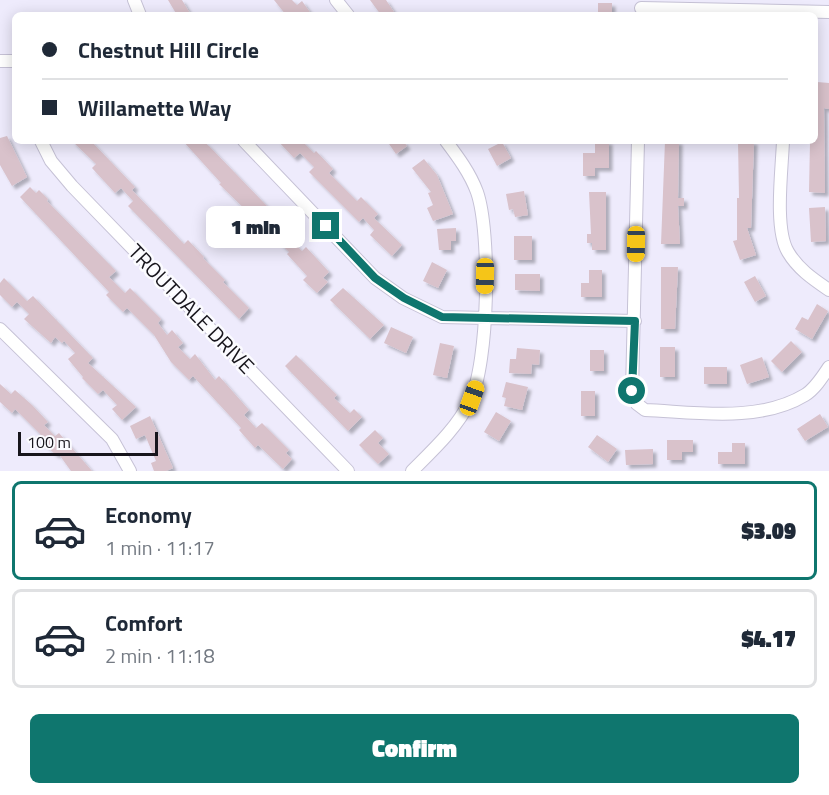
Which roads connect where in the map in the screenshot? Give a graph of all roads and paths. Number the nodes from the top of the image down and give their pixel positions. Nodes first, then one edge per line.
1 (336, 0) edge
2 (641, 8) edge
3 (346, 12) edge
4 (748, 12) edge
5 (42, 144) edge
6 (247, 144) edge
7 (448, 144) edge
8 (638, 144) edge
9 (783, 144) edge
10 (829, 290) edge
11 (484, 320) junction
12 (635, 321) junction
13 (0, 329) edge
14 (829, 366) edge
15 (130, 471) edge
16 (348, 471) edge
17 (411, 471) edge

1 - 3 street
2 - 4 street
5 - 16 street, TROUTDALE DRIVE
6 - 11 street
7 - 11 street
8 - 12 street
9 - 10 street
11 - 12 street
11 - 17 street
12 - 14 street
13 - 15 street

